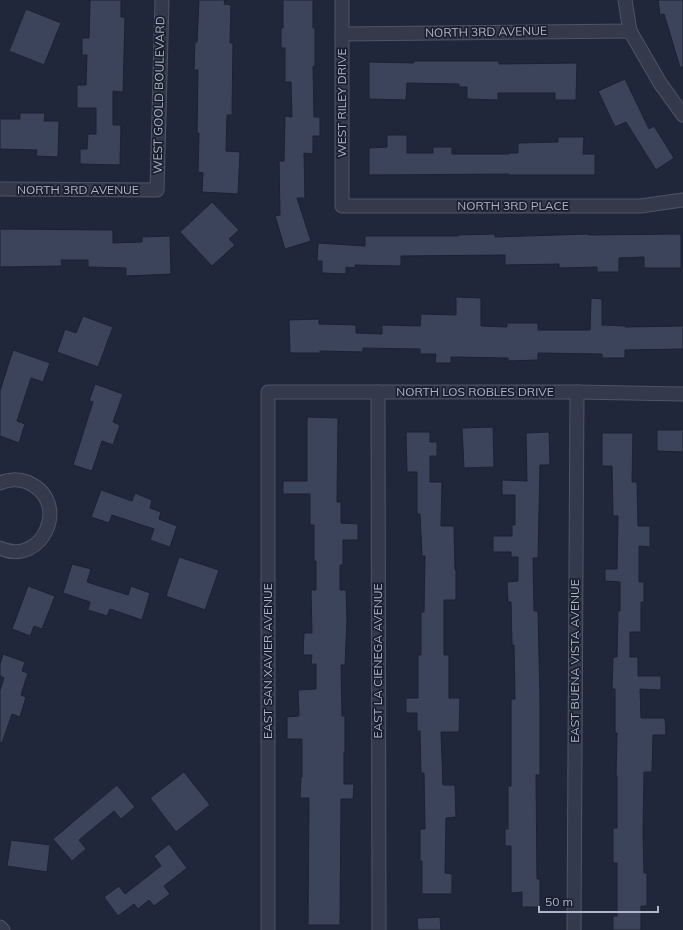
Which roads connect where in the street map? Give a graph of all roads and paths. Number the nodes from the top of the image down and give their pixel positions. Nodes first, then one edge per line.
1 (162, 0) edge
2 (342, 0) edge
3 (625, 0) edge
4 (630, 31) junction
5 (342, 34) junction
6 (683, 115) edge
7 (0, 190) edge
8 (157, 190) joint
9 (683, 200) edge
10 (342, 206) joint
11 (268, 392) joint
12 (378, 392) junction
13 (577, 392) junction
14 (683, 394) edge
15 (0, 483) edge
16 (2, 552) edge
17 (0, 927) edge
18 (3, 930) edge
19 (268, 930) edge
20 (379, 930) edge
21 (574, 930) edge

1 - 8 street, WEST GOOLD BOULEVARD
2 - 5 street, WEST RILEY DRIVE
3 - 4 street
4 - 5 street, NORTH 3RD AVENUE
4 - 6 street
5 - 10 street, WEST RILEY DRIVE
7 - 8 street, NORTH 3RD AVENUE
9 - 10 street, NORTH 3RD PLACE
11 - 12 street, NORTH LOS ROBLES DRIVE
11 - 19 street, EAST SAN XAVIER AVENUE
12 - 13 street, NORTH LOS ROBLES DRIVE
12 - 20 street, EAST LA CIENEGA AVENUE
13 - 14 street, NORTH LOS ROBLES DRIVE
13 - 21 street, EAST BUENA VISTA AVENUE
15 - 16 street
17 - 18 street

